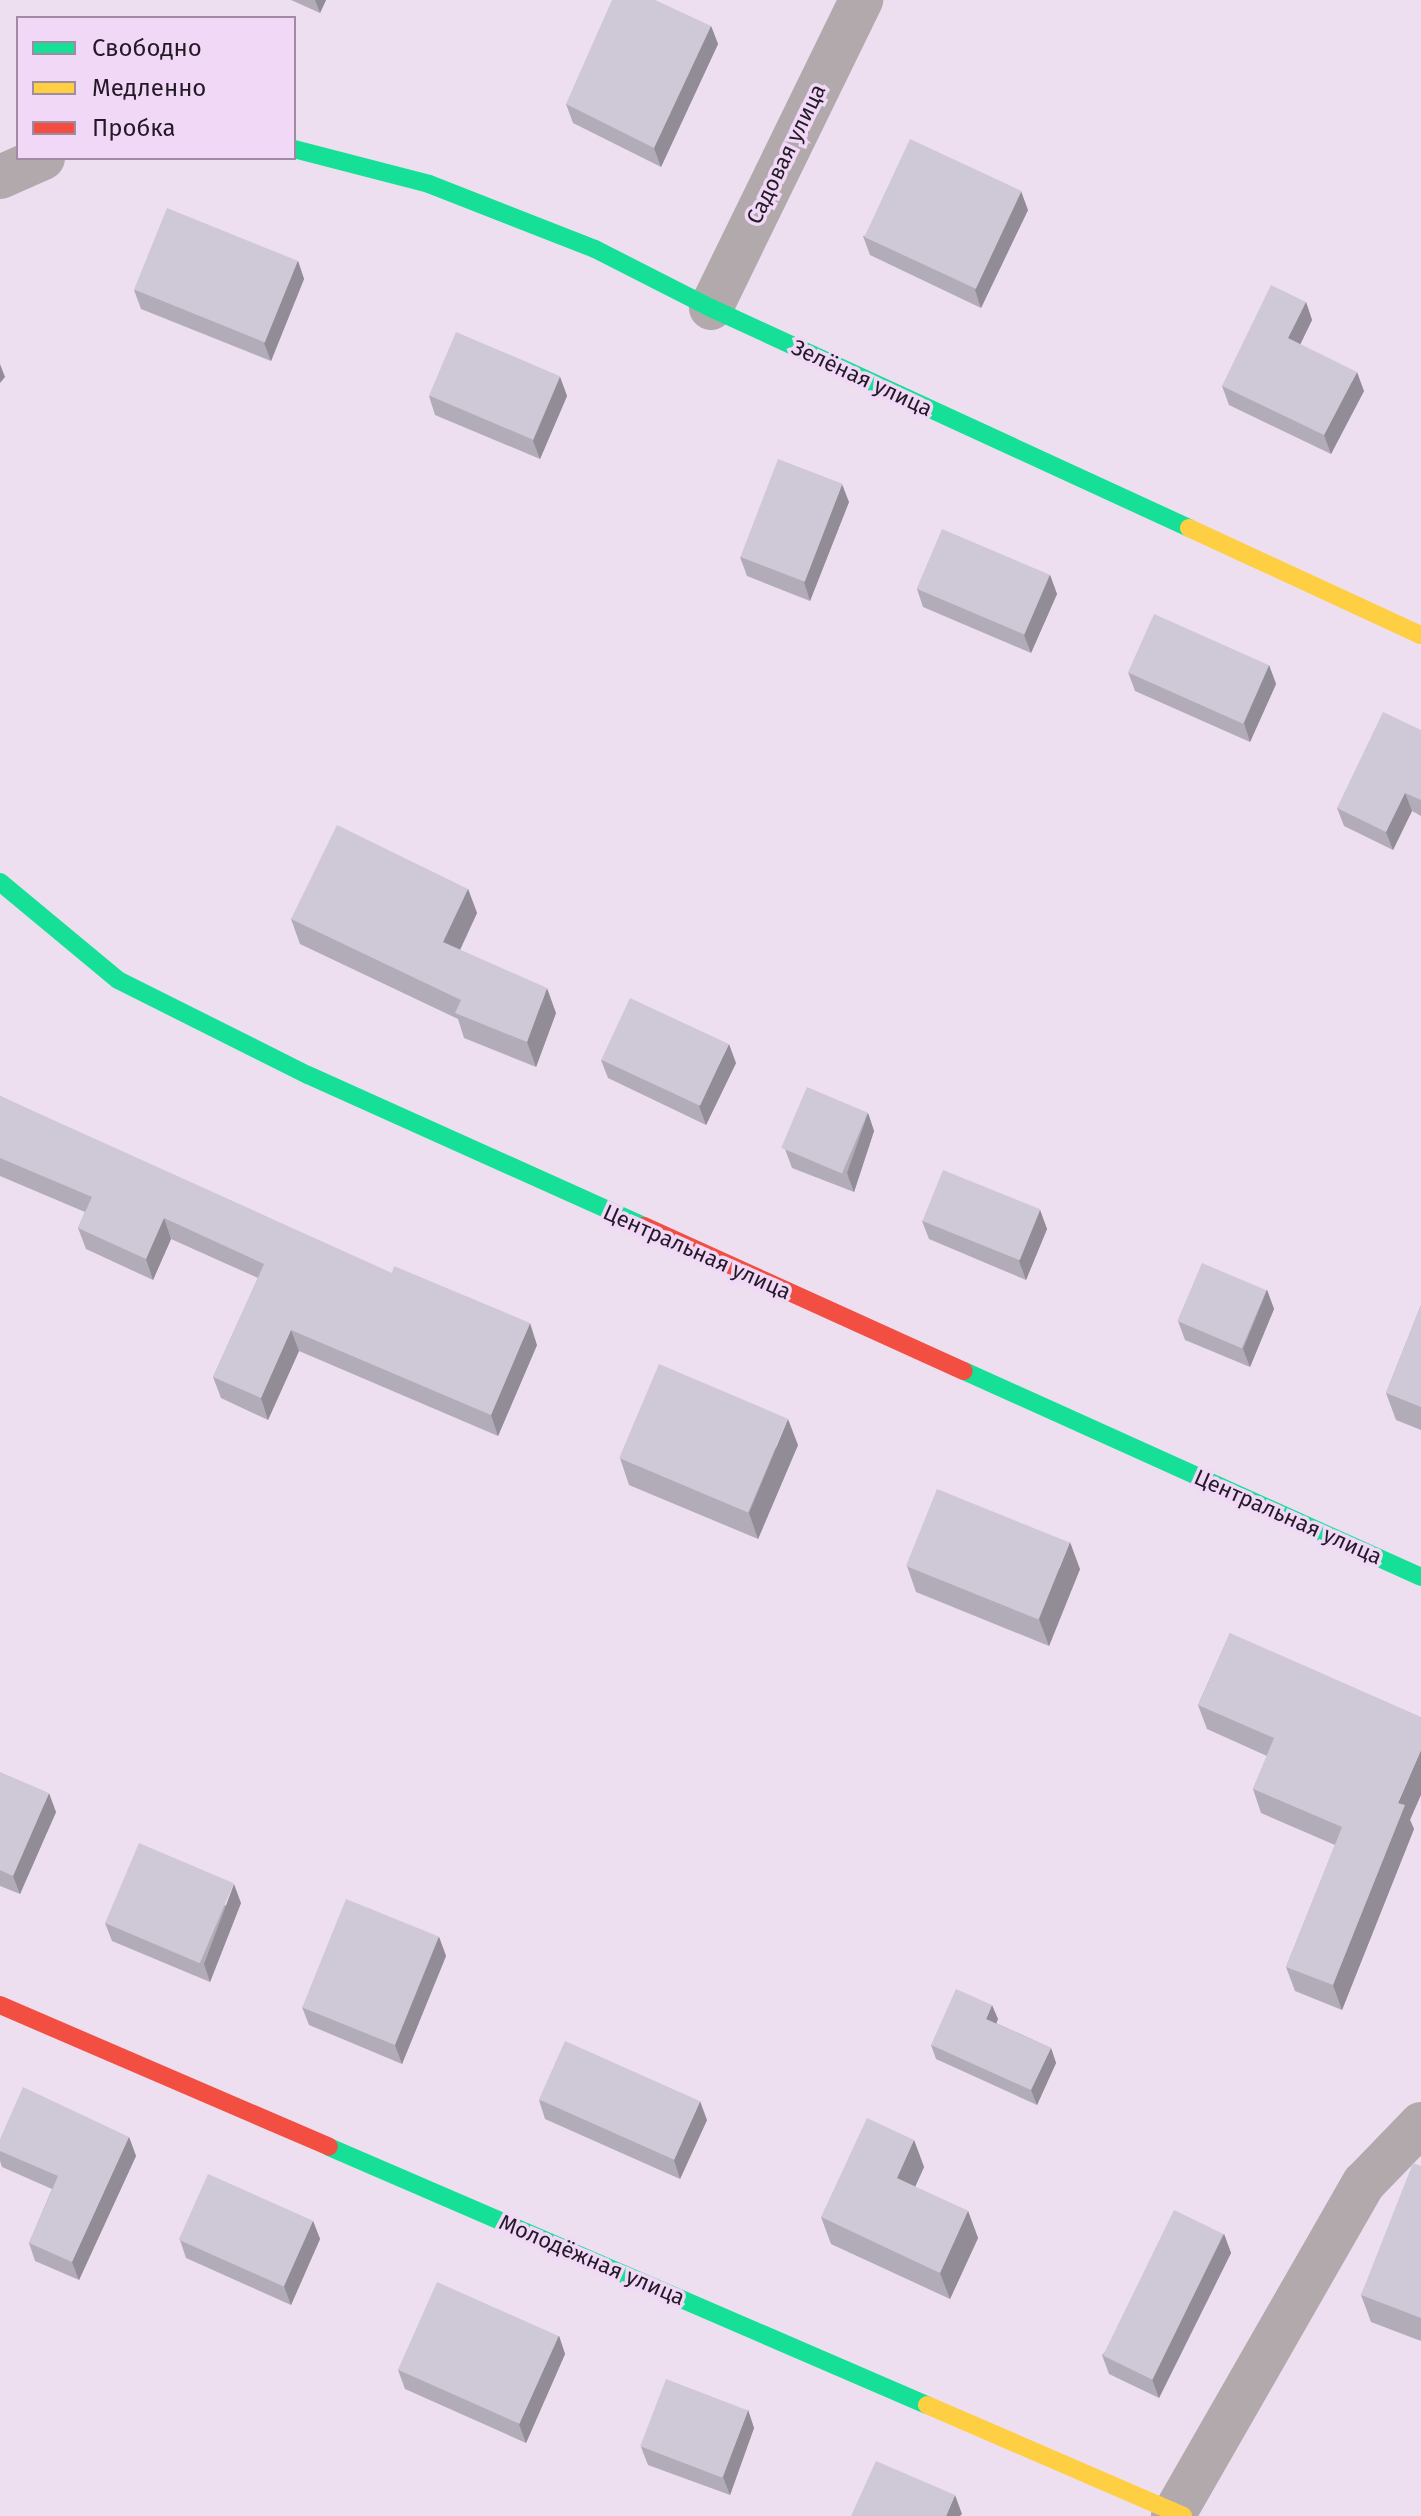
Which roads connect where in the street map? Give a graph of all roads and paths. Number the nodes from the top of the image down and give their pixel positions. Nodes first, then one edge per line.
1 (861, 0) edge
2 (296, 150) edge
3 (38, 160) edge
4 (0, 177) edge
5 (711, 308) junction
6 (1421, 635) edge
7 (0, 882) edge
8 (1421, 1577) edge
9 (0, 2005) edge
10 (1421, 2124) edge
11 (1177, 2515) edge

1 - 5 street, Садовая улица
2 - 5 street, Зелёная улица
3 - 4 street
5 - 6 street, Зелёная улица
7 - 8 street, Центральная улица
9 - 11 street, Молодёжная улица
10 - 11 street

